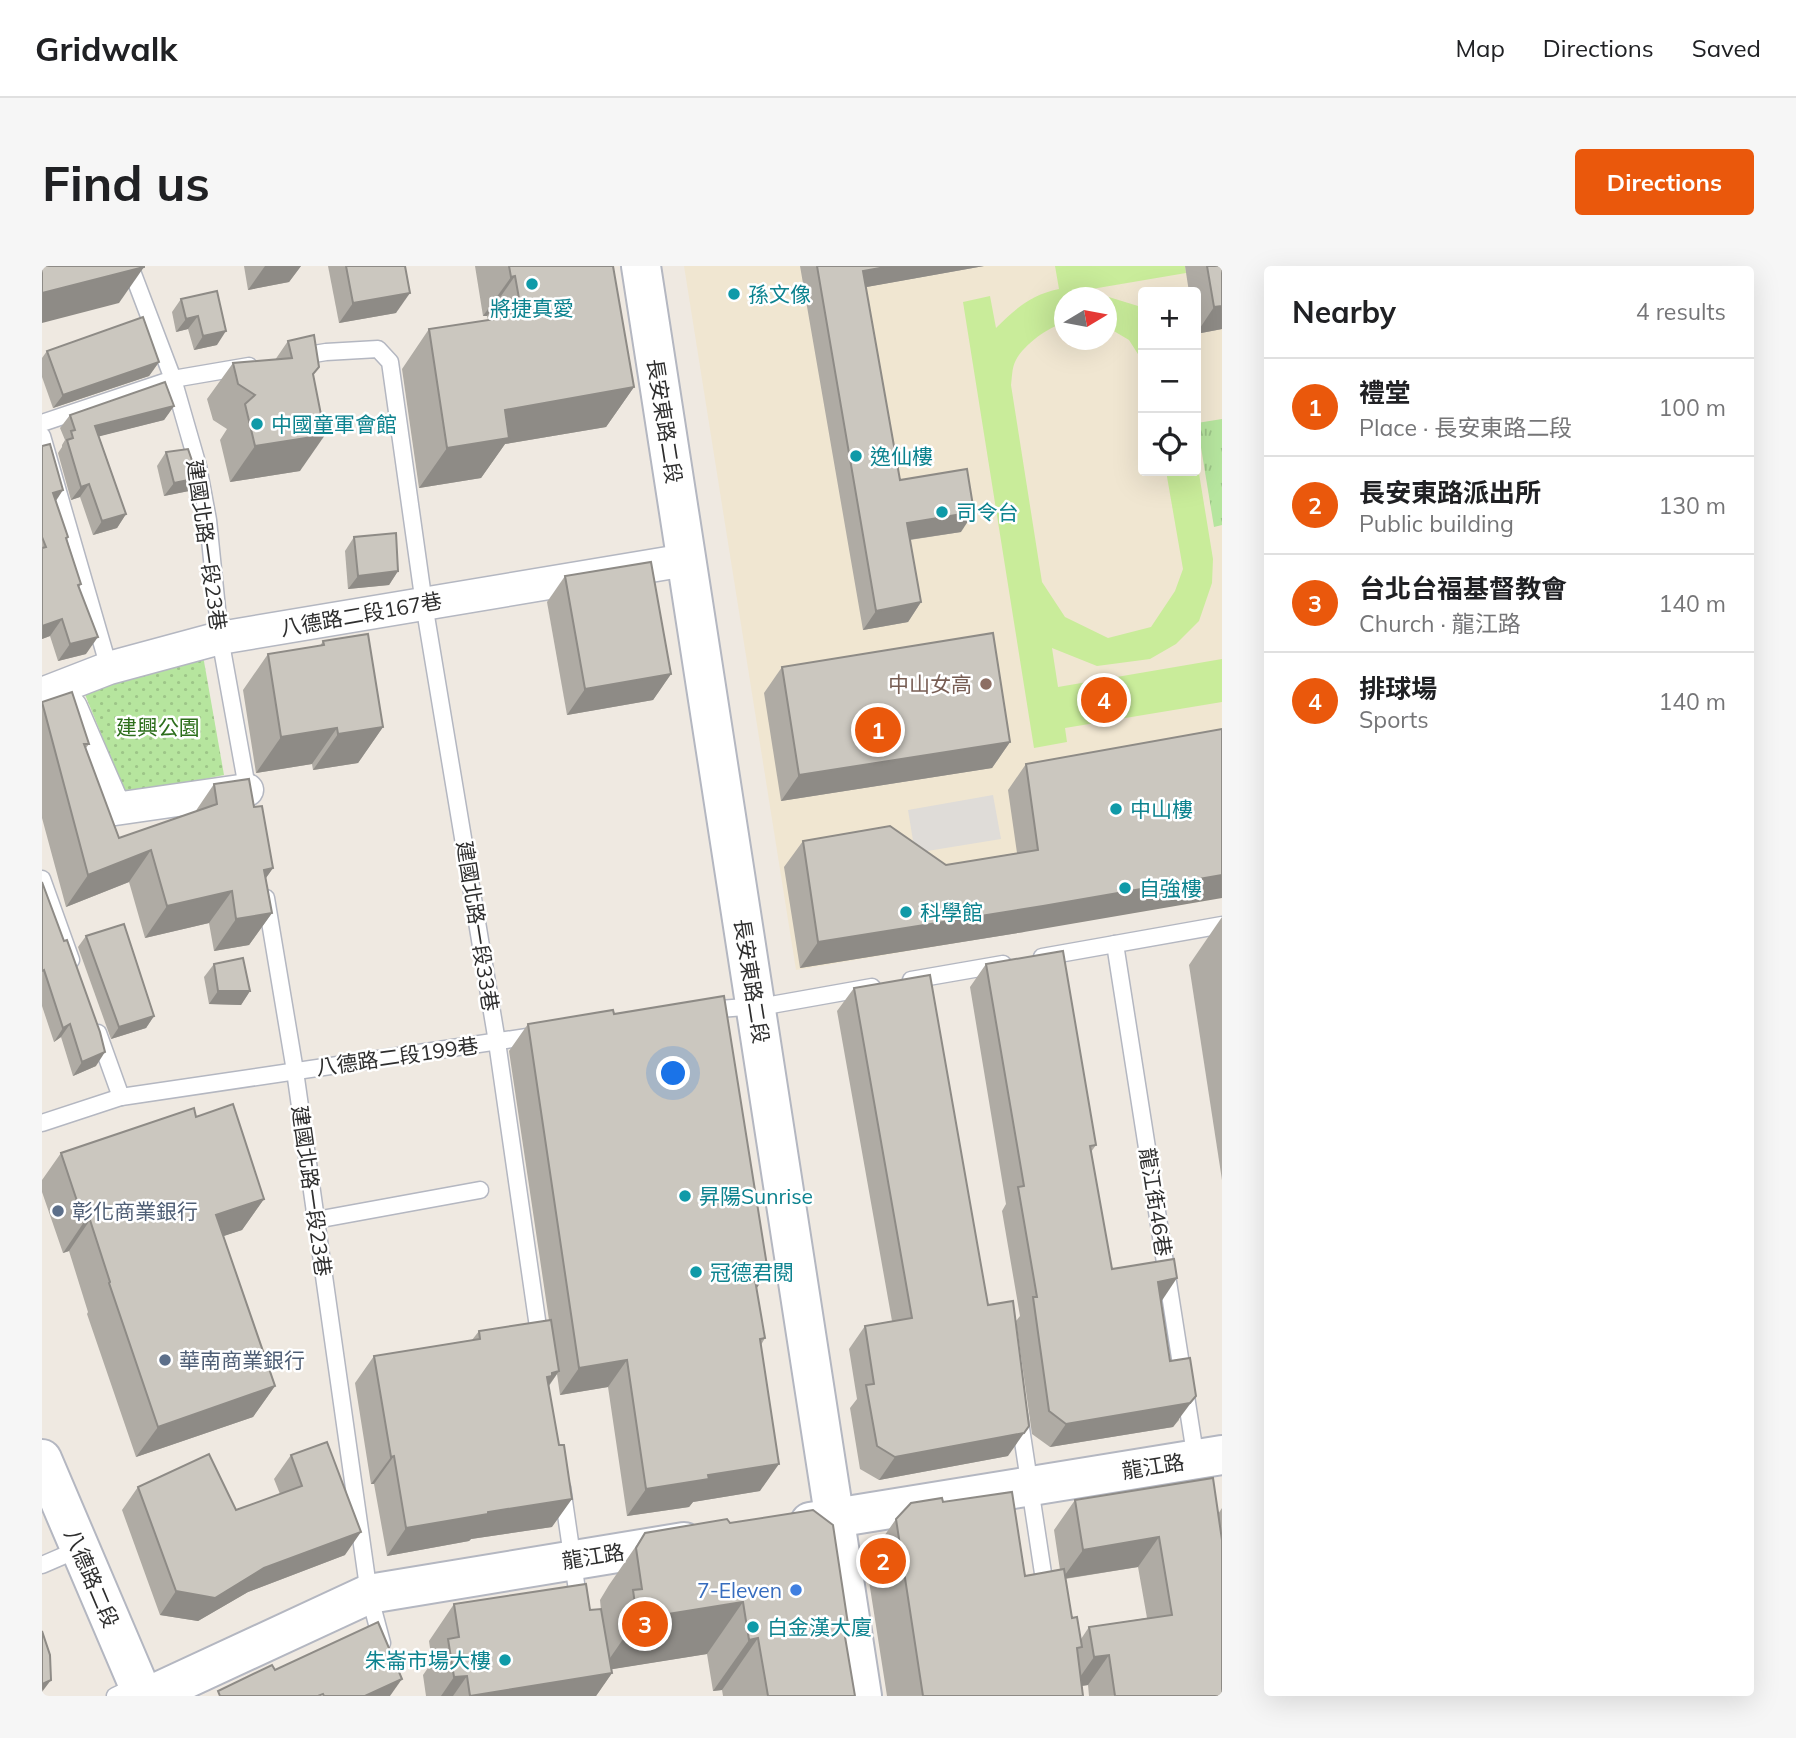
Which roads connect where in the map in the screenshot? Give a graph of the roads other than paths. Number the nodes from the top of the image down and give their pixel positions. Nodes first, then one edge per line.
1 (130, 266) edge
2 (618, 266) edge
3 (641, 266) edge
4 (173, 379) junction
5 (42, 423) edge
6 (42, 436) edge
7 (676, 561) junction
8 (424, 604) junction
9 (220, 638) junction
10 (108, 668) junction
11 (52, 690) edge
12 (248, 796) joint
13 (42, 878) edge
14 (262, 879) edge
15 (1222, 925) edge
16 (1115, 944) junction
17 (79, 981) edge
18 (745, 1007) junction
19 (686, 1013) edge
20 (93, 1020) edge
21 (551, 1034) edge
22 (497, 1042) junction
23 (295, 1071) junction
24 (121, 1097) junction
25 (42, 1123) edge
26 (480, 1190) dead end
27 (316, 1220) junction
28 (542, 1354) edge
29 (1018, 1406) edge
30 (42, 1459) edge
31 (1205, 1462) edge
32 (560, 1477) edge
33 (1029, 1487) junction
34 (824, 1519) junction
35 (773, 1528) edge
36 (719, 1536) edge
37 (79, 1549) junction
38 (572, 1559) junction
39 (42, 1565) edge
40 (369, 1594) junction
41 (1048, 1604) edge
42 (581, 1614) edge
43 (386, 1658) edge
44 (137, 1693) edge
45 (840, 1696) edge
46 (862, 1696) edge

1 - 4 lane, 建國北路一段23巷
2 - 7 street, 長安東路二段
3 - 7 street, 長安東路二段
4 - 5 lane
4 - 8 lane, 建國北路一段33巷
4 - 9 lane, 建國北路一段23巷
6 - 10 lane
7 - 8 street, 八德路二段167巷
7 - 18 street, 長安東路二段
8 - 9 street, 八德路二段167巷
8 - 22 lane, 建國北路一段33巷
9 - 10 street, 八德路二段167巷
9 - 12 lane, 建國北路一段23巷
10 - 11 street, 八德路二段167巷
11 - 12 street, 建國北路一段23巷
13 - 17 lane
14 - 23 lane, 建國北路一段23巷
15 - 16 lane
16 - 18 lane
16 - 31 lane, 龍江街46巷
18 - 19 lane
18 - 34 street, 長安東路二段
20 - 24 lane
21 - 22 lane, 八德路二段199巷
22 - 23 lane, 八德路二段199巷
22 - 28 lane, 建國北路一段33巷
23 - 24 lane, 八德路二段199巷
23 - 27 lane, 建國北路一段23巷
24 - 25 lane, 八德路二段199巷
26 - 27 lane
27 - 40 lane, 建國北路一段23巷
29 - 33 lane
30 - 37 street, 八德路二段
31 - 33 street, 龍江路
32 - 38 lane
33 - 34 street, 龍江路
33 - 41 lane
34 - 35 street, 龍江路
34 - 45 street, 長安東路二段
34 - 46 street, 長安東路二段
36 - 38 street, 龍江路
37 - 39 lane
37 - 44 street, 八德路二段
38 - 40 street, 龍江路
38 - 42 lane
40 - 43 lane, 建國北路一段23巷
40 - 44 street, 龍江路

